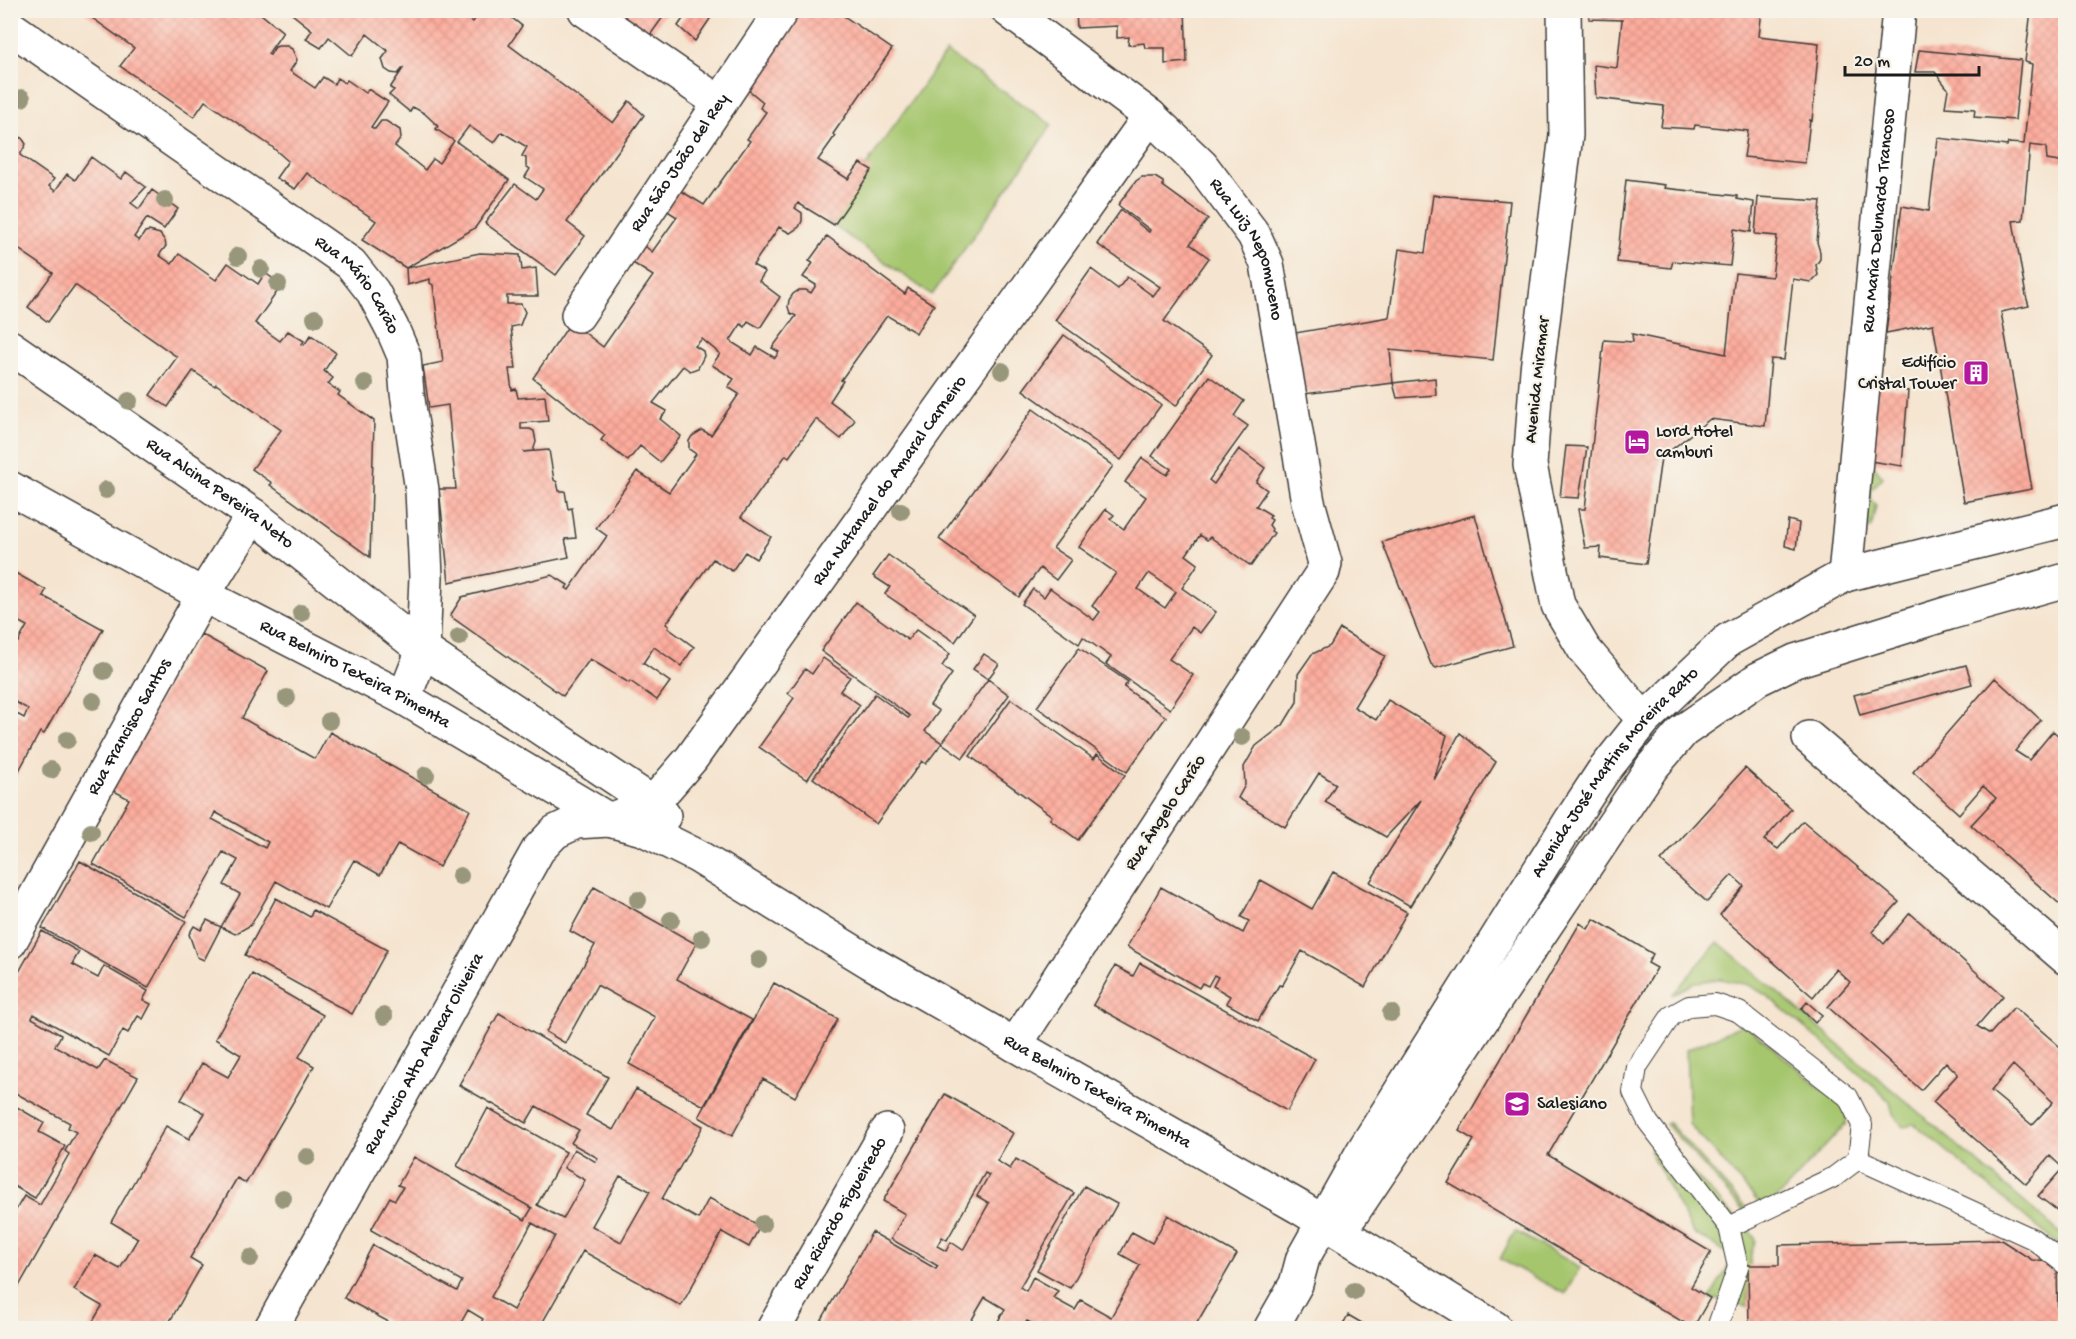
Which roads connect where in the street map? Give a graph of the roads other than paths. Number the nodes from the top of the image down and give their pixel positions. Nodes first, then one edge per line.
1 (585, 10) edge
2 (782, 10) edge
3 (1008, 10) edge
4 (1564, 10) edge
5 (1899, 10) edge
6 (10, 27) edge
7 (720, 104) junction
8 (1150, 116) junction
9 (578, 315) dead end
10 (10, 347) edge
11 (10, 488) edge
12 (253, 515) junction
13 (2066, 520) edge
14 (1845, 575) junction
15 (2066, 580) edge
16 (1317, 581) joint
17 (203, 595) junction
18 (423, 650) junction
19 (404, 698) junction
20 (1644, 720) junction
21 (1809, 738) dead end
22 (653, 803) junction
23 (609, 820) junction
24 (698, 856) junction
25 (10, 942) edge
26 (2066, 958) edge
27 (1014, 1045) junction
28 (887, 1131) dead end
29 (1858, 1159) junction
30 (1332, 1227) junction
31 (1729, 1227) junction
32 (2066, 1265) edge
33 (271, 1329) edge
34 (774, 1329) edge
35 (1271, 1329) edge
36 (1495, 1329) edge
37 (1717, 1329) edge

1 - 7 street
2 - 7 street, Rua São João del Rey
3 - 8 street, Rua Luiz Nepomuceno
4 - 20 street, Avenida Miramar
5 - 14 street, Rua Maria Delunardo Trancoso
6 - 18 street, Rua Mário Carão
7 - 9 street, Rua São João del Rey
8 - 16 street, Rua Luiz Nepomuceno
8 - 22 street, Rua Natanael do Amaral Carneiro
10 - 12 street, Rua Alcina Pereira Neto
11 - 17 street, Rua Belmiro Texeira Pimenta
12 - 17 street, Rua Francisco Santos
12 - 18 street, Rua Alcina Pereira Neto
13 - 14 street, Avenida José Martins Moreira Rato
14 - 20 street, Avenida José Martins Moreira Rato
15 - 30 street, Avenida José Martins Moreira Rato
16 - 27 street, Rua Ângelo Carão
17 - 19 street, Rua Belmiro Texeira Pimenta
17 - 25 street, Rua Francisco Santos
18 - 19 street, Rua Mário Carão
18 - 22 street, Rua Belmiro Texeira Pimenta
19 - 23 street, Rua Belmiro Texeira Pimenta
20 - 30 street, Avenida José Martins Moreira Rato
21 - 26 street
22 - 23 street, Rua Natanael do Amaral Carneiro
22 - 24 street, Rua Belmiro Texeira Pimenta
23 - 24 street, Rua Belmiro Texeira Pimenta
23 - 33 street, Rua Mucio Alto Alencar Oliveira
24 - 27 street, Rua Belmiro Texeira Pimenta
27 - 30 street, Rua Belmiro Texeira Pimenta
28 - 34 street, Rua Ricardo Figueiredo
29 - 31 lane
29 - 31 lane
29 - 32 lane
30 - 35 street
30 - 36 street, Rua Belmiro Texeira Pimenta
31 - 37 lane

